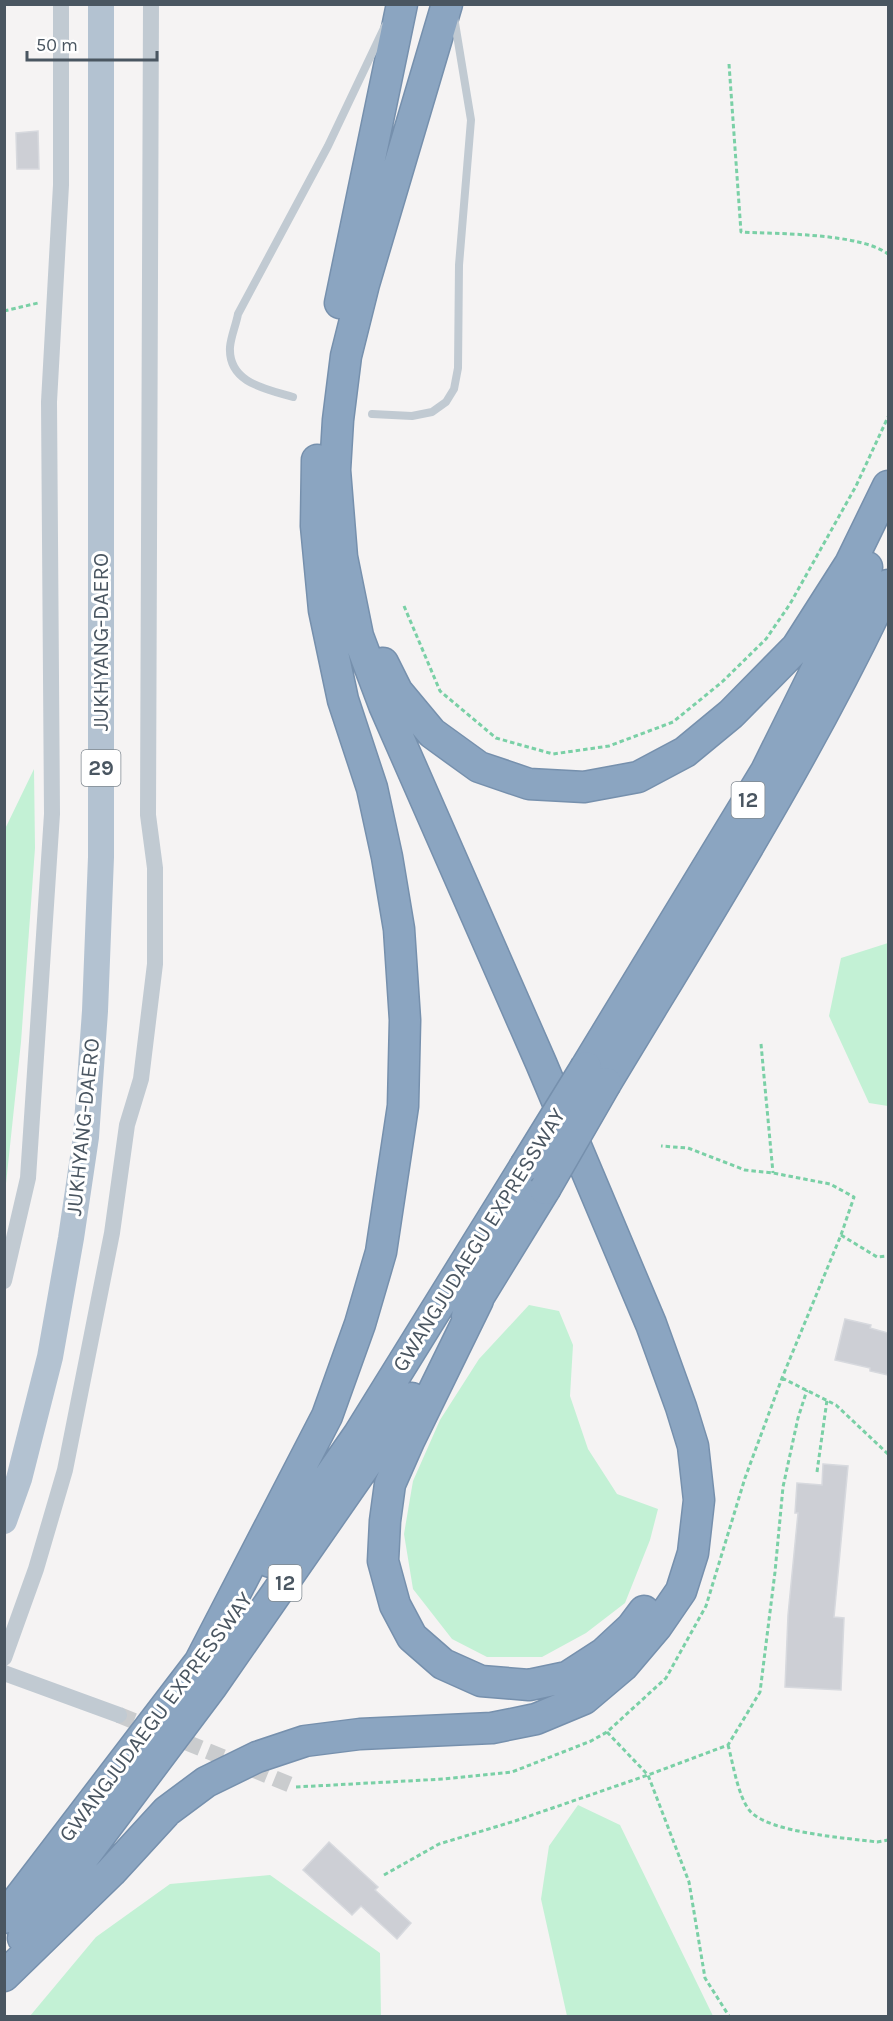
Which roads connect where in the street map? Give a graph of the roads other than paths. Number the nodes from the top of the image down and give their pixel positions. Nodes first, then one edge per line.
1 (61, 4) edge
2 (101, 4) edge
3 (151, 4) edge
4 (396, 4) edge
5 (402, 4) edge
6 (447, 4) edge
7 (452, 4) edge
8 (293, 397) dead end
9 (372, 414) dead end
10 (888, 486) edge
11 (888, 521) edge
12 (331, 560) junction
13 (888, 585) edge
14 (596, 1075) junction
15 (4, 1281) edge
16 (478, 1300) junction
17 (4, 1521) edge
18 (4, 1658) edge
19 (195, 1671) junction
20 (4, 1673) edge
21 (119, 1715) tunnel mouth
22 (4, 1918) edge
23 (4, 1962) edge
24 (4, 1976) edge

1 - 15 street
2 - 17 main road, JUKHYANG-DAERO / 29
3 - 18 street
4 - 8 lane
5 - 12 highway
6 - 12 highway
7 - 9 lane
10 - 12 highway
11 - 14 highway, GWANGJUDAEGU EXPRESSWAY / 12
12 - 16 highway
12 - 19 highway
12 - 24 highway
13 - 14 highway, GWANGJUDAEGU EXPRESSWAY / 12
14 - 16 highway, GWANGJUDAEGU EXPRESSWAY / 12, bridge
14 - 19 highway, GWANGJUDAEGU EXPRESSWAY / 12, bridge
16 - 23 highway, GWANGJUDAEGU EXPRESSWAY / 12
19 - 22 highway, GWANGJUDAEGU EXPRESSWAY / 12
20 - 21 street

